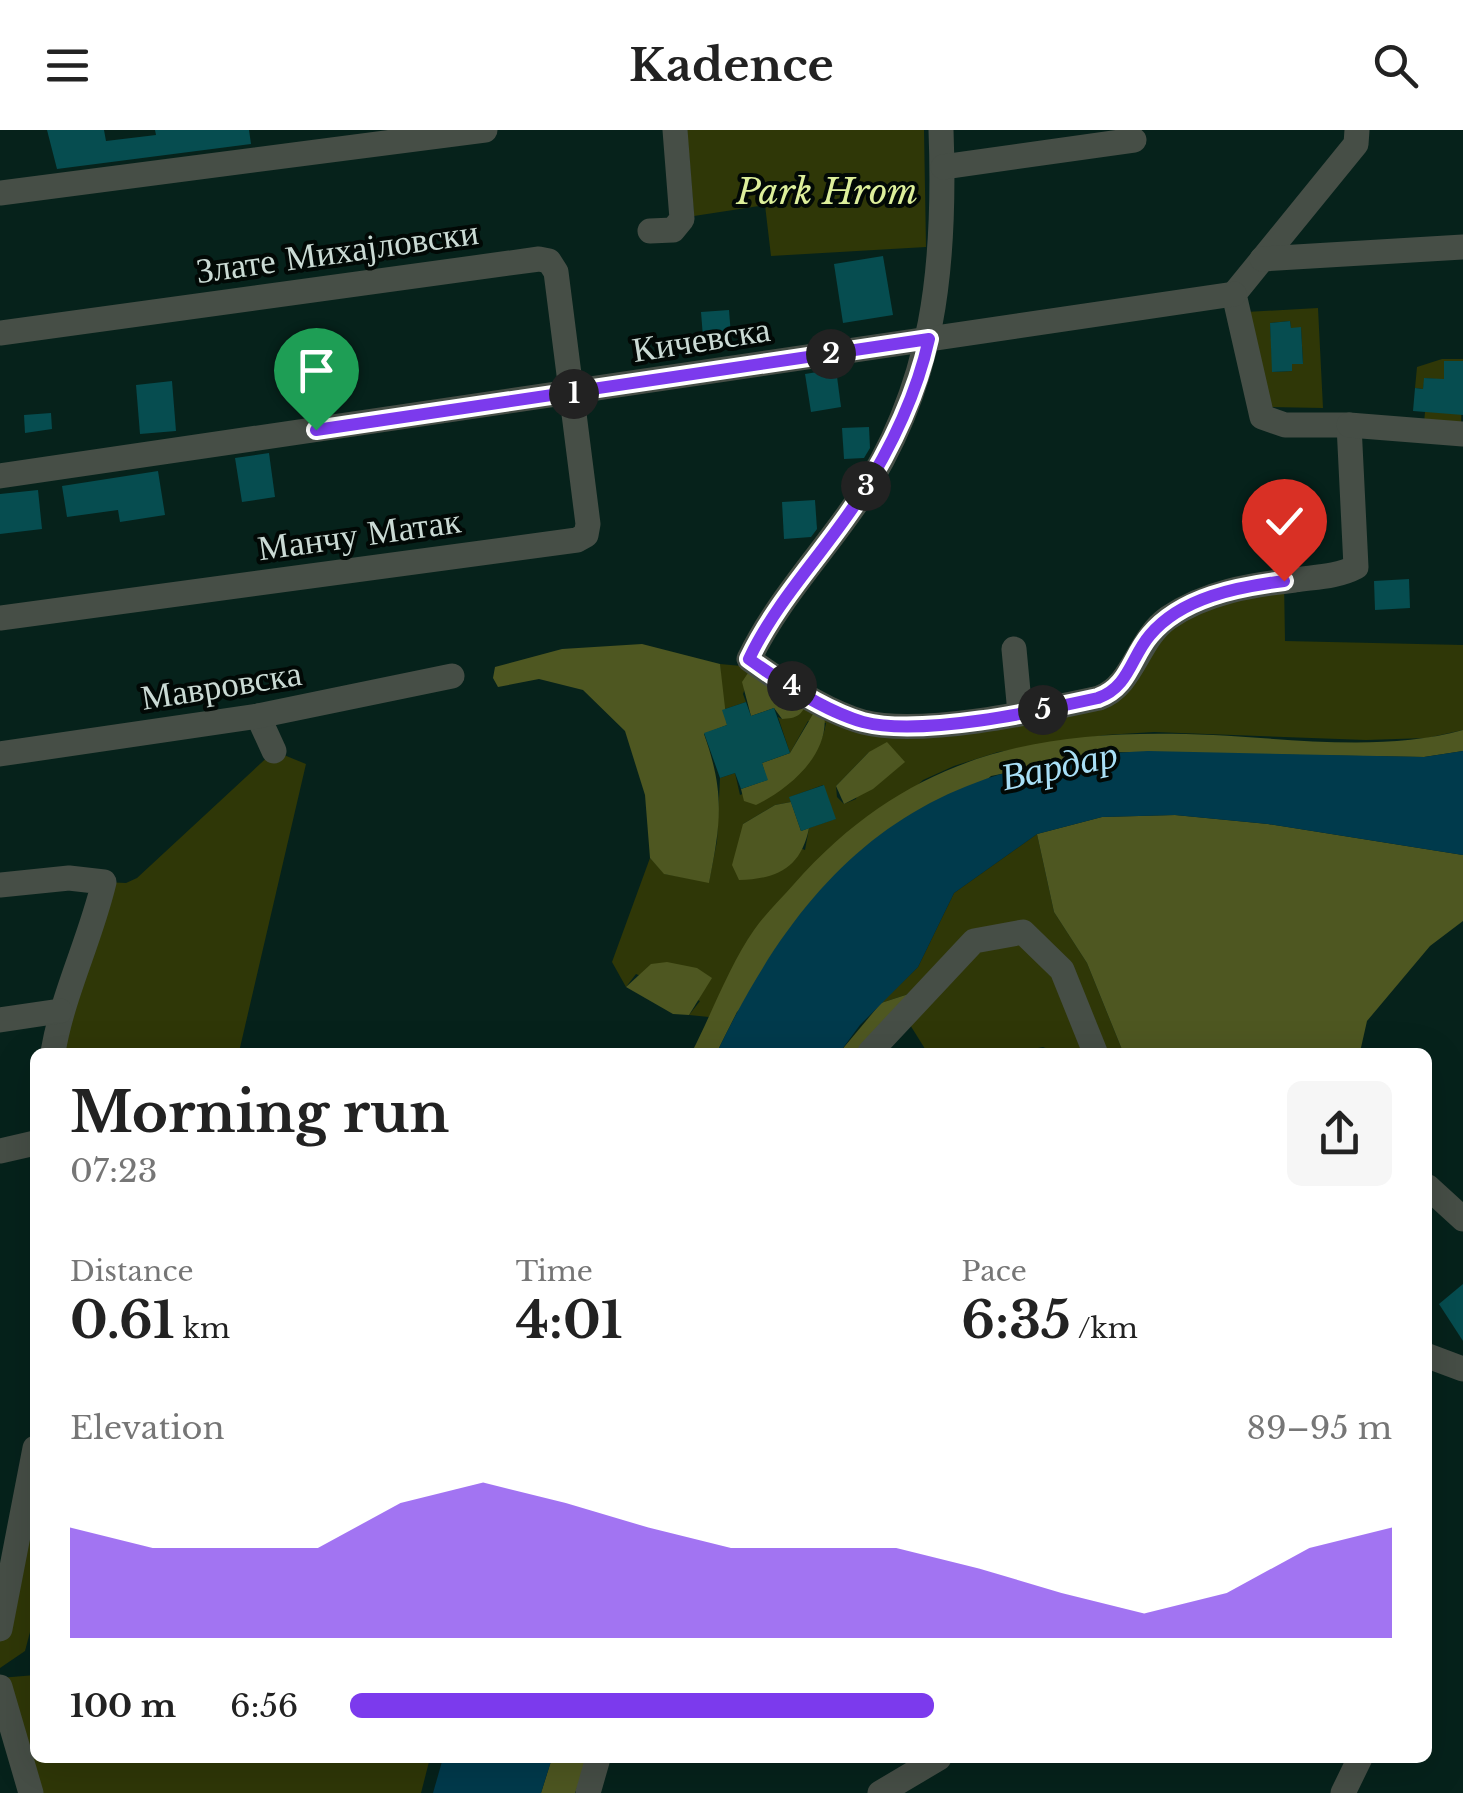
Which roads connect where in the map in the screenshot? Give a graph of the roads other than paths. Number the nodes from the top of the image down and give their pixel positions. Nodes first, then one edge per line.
1 (486, 130) edge
2 (674, 130) edge
3 (941, 130) edge
4 (1357, 130) edge
5 (1134, 140) dead end
6 (942, 167) junction
7 (0, 193) edge
8 (650, 231) dead end
9 (1463, 247) edge
10 (1262, 259) junction
11 (1234, 294) junction
12 (0, 333) edge
13 (929, 339) junction
14 (570, 395) junction
15 (1349, 426) junction
16 (1463, 434) edge
17 (0, 476) edge
18 (0, 618) edge
19 (1014, 649) dead end
20 (452, 676) dead end
21 (1020, 712) junction
22 (258, 716) junction
23 (274, 751) dead end
24 (0, 754) edge
25 (0, 885) edge
26 (60, 1011) junction
27 (0, 1020) edge
28 (54, 1048) edge
29 (874, 1048) edge
30 (1093, 1048) edge
31 (30, 1144) edge
32 (0, 1150) edge
33 (1432, 1191) edge
34 (1463, 1219) edge
35 (1432, 1357) edge
36 (1463, 1369) edge
37 (30, 1474) edge
38 (0, 1630) edge
39 (0, 1687) edge
40 (597, 1763) edge
41 (931, 1763) edge
42 (1358, 1763) edge
43 (30, 1793) edge
44 (588, 1793) edge
45 (880, 1793) edge
46 (1343, 1793) edge

1 - 7 street
2 - 8 street
3 - 6 street
4 - 10 street
5 - 6 street
6 - 13 street
9 - 10 street
10 - 11 street
11 - 13 street, Кичевска
11 - 15 street
12 - 14 street, Злате Михајловски
13 - 14 street, Кичевска
13 - 21 street
14 - 17 street, Кичевска
14 - 18 street, Манчу Матак
15 - 16 street
15 - 21 street
19 - 21 street
20 - 22 street, Мавровска
22 - 23 street
22 - 24 street, Мавровска
25 - 26 street
26 - 27 street
26 - 28 street
29 - 30 street
31 - 32 street
33 - 34 street
35 - 36 street
37 - 38 street
39 - 43 street
40 - 44 street
41 - 45 street
42 - 46 street

